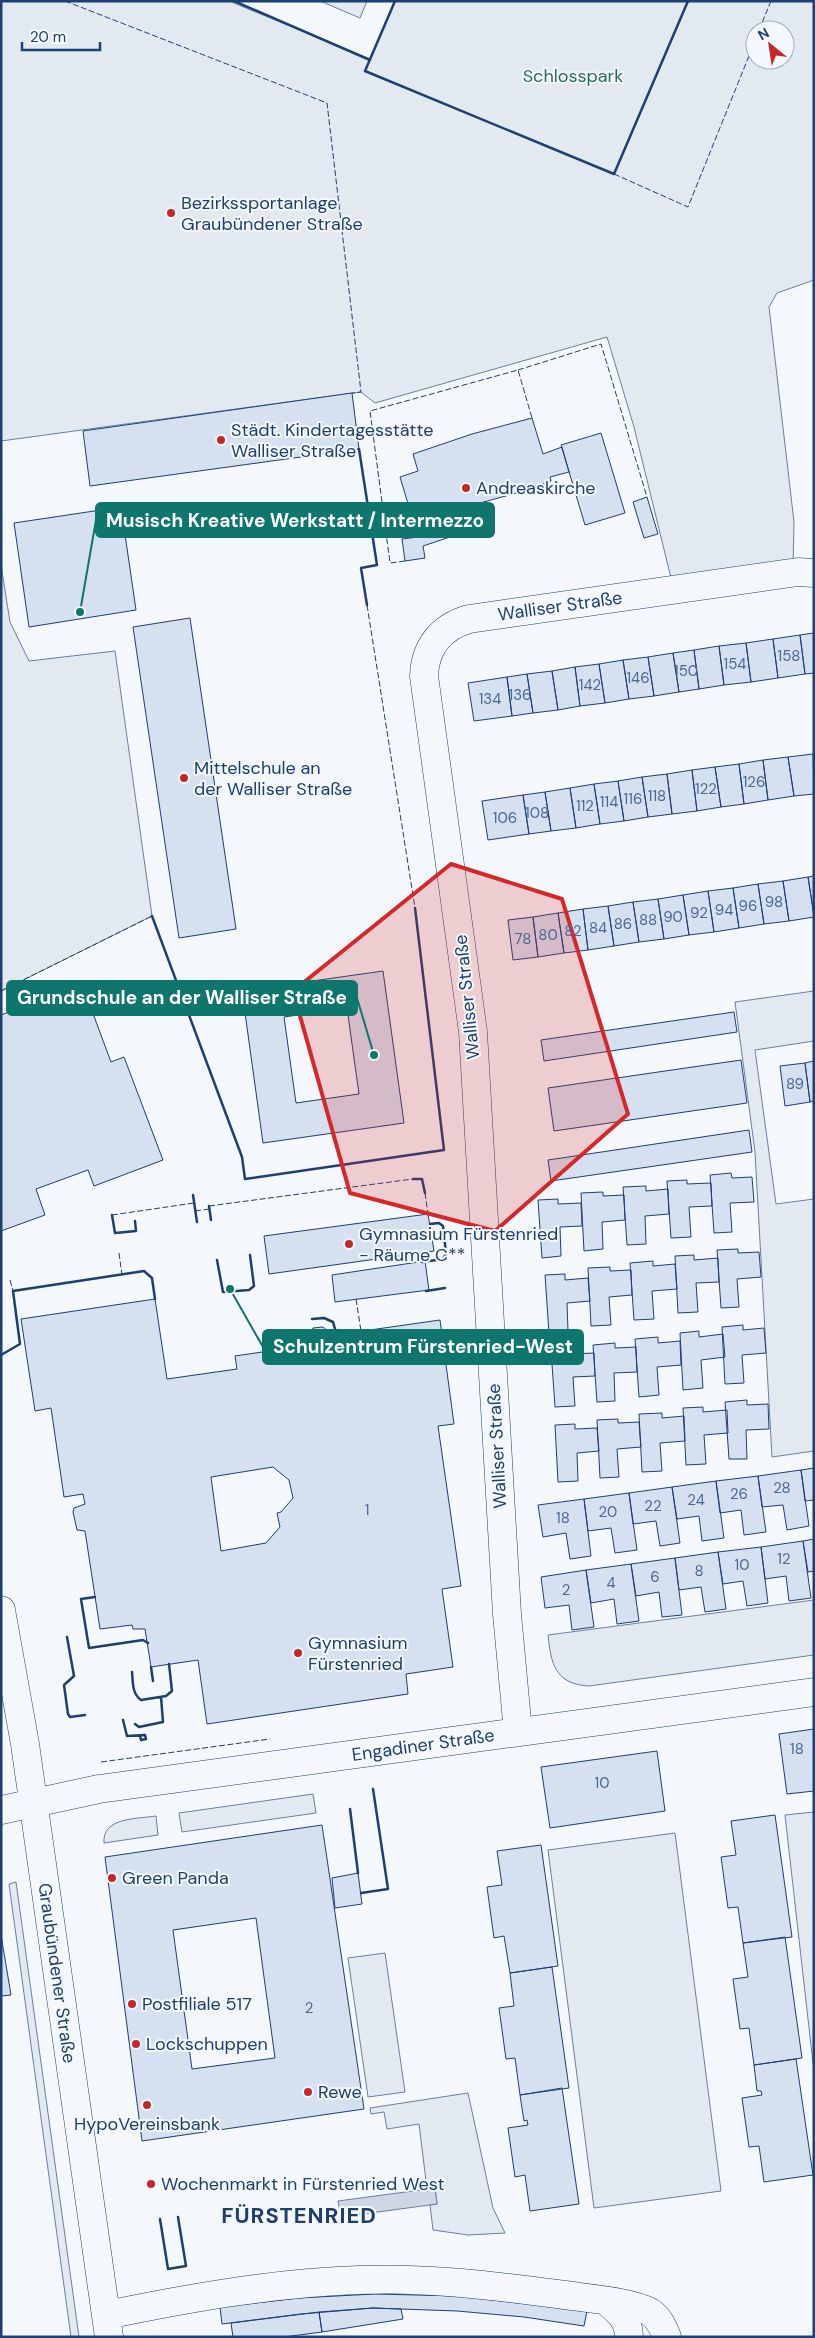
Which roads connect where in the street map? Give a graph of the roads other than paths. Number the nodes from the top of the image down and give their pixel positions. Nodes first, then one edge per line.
1 (806, 572) edge
2 (1, 1610) edge
3 (814, 1692) edge
4 (518, 1732) junction
5 (33, 1804) junction
6 (1, 1810) edge
7 (608, 2302) junction
8 (108, 2326) edge
9 (629, 2337) edge
10 (667, 2337) edge

1 - 4 street, Walliser Straße
2 - 5 street, Graubündener Straße
3 - 4 street, Engadiner Straße
4 - 5 street, Engadiner Straße
5 - 6 street, Engadiner Straße
5 - 8 street, Graubündener Straße
7 - 8 street
7 - 9 street
7 - 10 street

